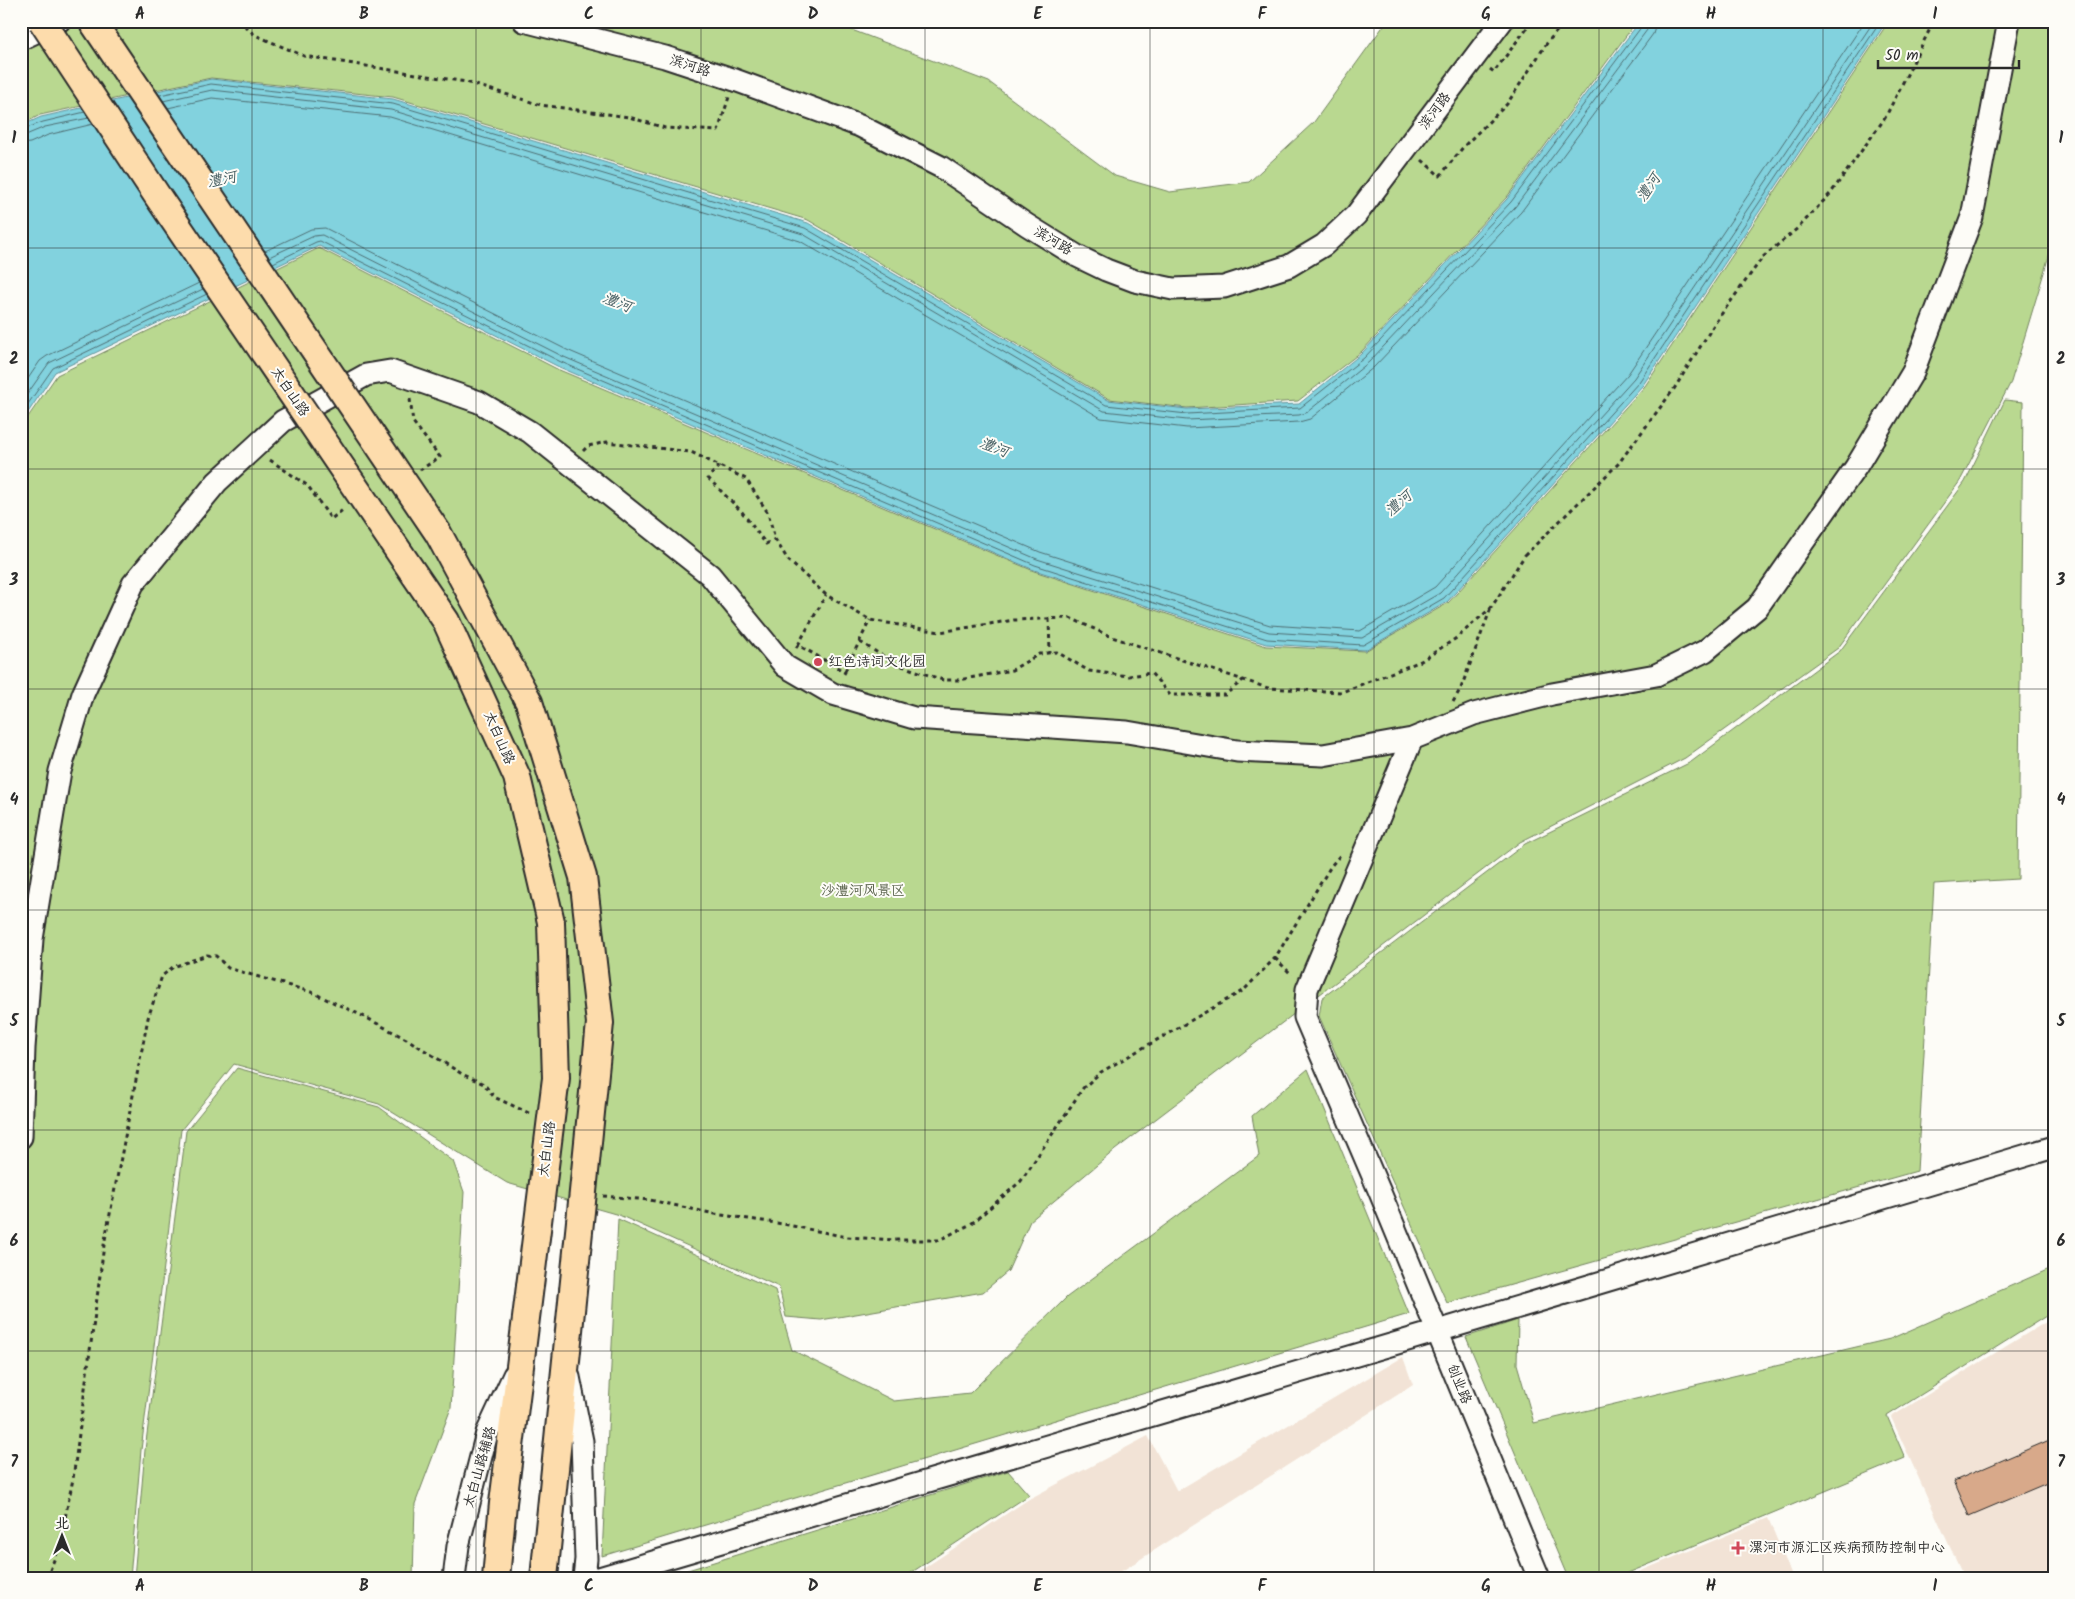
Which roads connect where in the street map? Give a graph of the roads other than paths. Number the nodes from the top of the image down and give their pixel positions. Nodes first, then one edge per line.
1 (42, 21) edge
2 (58, 21) edge
3 (92, 21) edge
4 (524, 21) edge
5 (1502, 21) edge
6 (2008, 23) edge
7 (21, 39) edge
8 (1412, 739) junction
9 (21, 1137) edge
10 (2054, 1147) edge
11 (1438, 1331) junction
12 (521, 1361) junction
13 (566, 1361) junction
14 (454, 1578) edge
15 (496, 1578) edge
16 (544, 1578) edge
17 (584, 1578) edge
18 (599, 1578) edge
19 (1539, 1578) edge

1 - 12 main road, 太白山路, bridge
2 - 7 street
3 - 13 main road, bridge
4 - 5 street, 滨河路
6 - 8 street
8 - 9 street
8 - 11 street, 创业路
10 - 11 street
11 - 18 street
11 - 19 street, 创业路
12 - 14 street, 太白山路辅路
12 - 15 main road, 太白山路
13 - 16 main road
13 - 17 street

